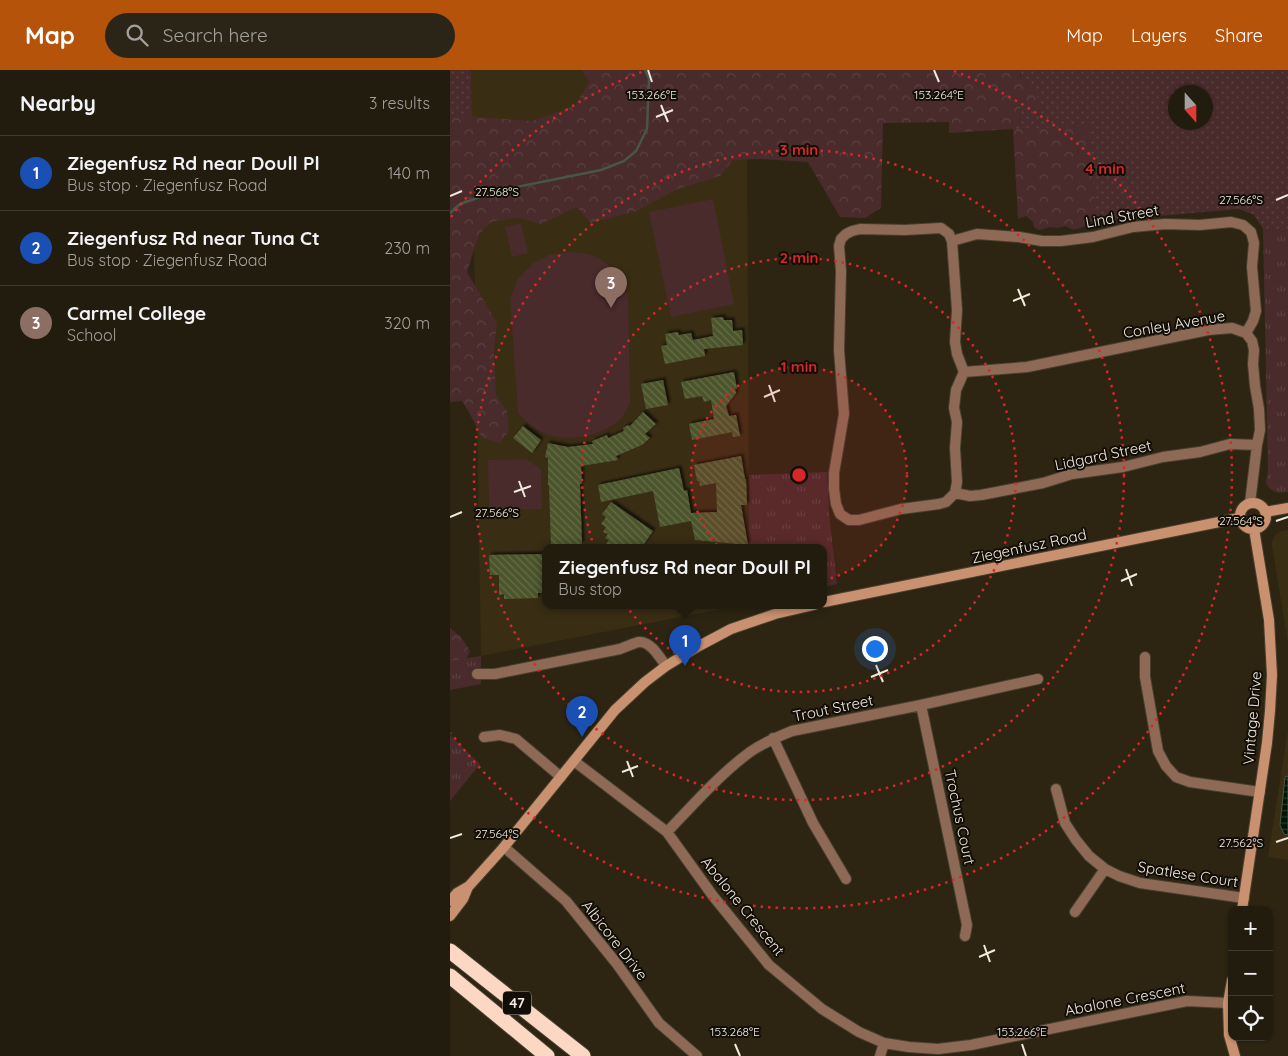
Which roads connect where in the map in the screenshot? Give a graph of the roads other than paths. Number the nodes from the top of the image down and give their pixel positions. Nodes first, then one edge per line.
1 (952, 241) junction
2 (1246, 333) junction
3 (964, 372) junction
4 (1257, 445) junction
5 (955, 493) junction
6 (1250, 504) junction
7 (1288, 508) edge
8 (1265, 512) junction
9 (1240, 518) junction
10 (1254, 529) junction
11 (827, 601) edge
12 (797, 609) edge
13 (1145, 657) dead end
14 (666, 666) junction
15 (477, 674) dead end
16 (1038, 679) dead end
17 (921, 705) junction
18 (484, 737) dead end
19 (773, 738) junction
20 (574, 761) junction
21 (561, 776) junction
22 (1056, 789) dead end
23 (1260, 792) junction
24 (667, 832) junction
25 (504, 847) junction
26 (1106, 869) junction
27 (846, 879) dead end
28 (469, 886) junction
29 (1244, 898) junction
30 (450, 901) edge
31 (1243, 906) edge
32 (1075, 912) dead end
33 (450, 916) edge
34 (965, 936) dead end
35 (450, 951) edge
36 (450, 976) edge
37 (1228, 1002) edge
38 (1231, 1041) edge
39 (884, 1043) junction
40 (547, 1056) edge
41 (584, 1056) edge
42 (697, 1056) edge
43 (880, 1056) edge
44 (1235, 1056) edge

1 - 2 street, Lind Street
1 - 3 street
1 - 5 street
2 - 3 street, Conley Avenue
2 - 4 street, Conley Avenue
3 - 5 street
4 - 5 street, Lidgard Street
4 - 6 street, Conley Avenue
6 - 8 street
6 - 9 street
7 - 8 street
8 - 10 street
9 - 10 street
9 - 11 street, Ziegenfusz Road
10 - 23 street, Vintage Drive
12 - 14 street
13 - 23 street
14 - 15 street
14 - 20 street
16 - 17 street, Trout Street
17 - 19 street, Trout Street
17 - 34 street, Trochus Court
18 - 21 street
19 - 24 street, Trout Street
19 - 27 street
20 - 21 street
20 - 24 street, Abalone Crescent
21 - 25 street
22 - 26 street, Spatlese Court
23 - 29 street, Vintage Drive
24 - 39 street, Abalone Crescent
25 - 28 street
25 - 42 street, Albicore Drive
26 - 29 street, Spatlese Court
26 - 32 street
28 - 30 street
28 - 33 street
29 - 31 street, Vintage Drive
35 - 41 highway, 47
36 - 40 highway, 47
37 - 39 street, Abalone Crescent
38 - 44 street
39 - 43 street

